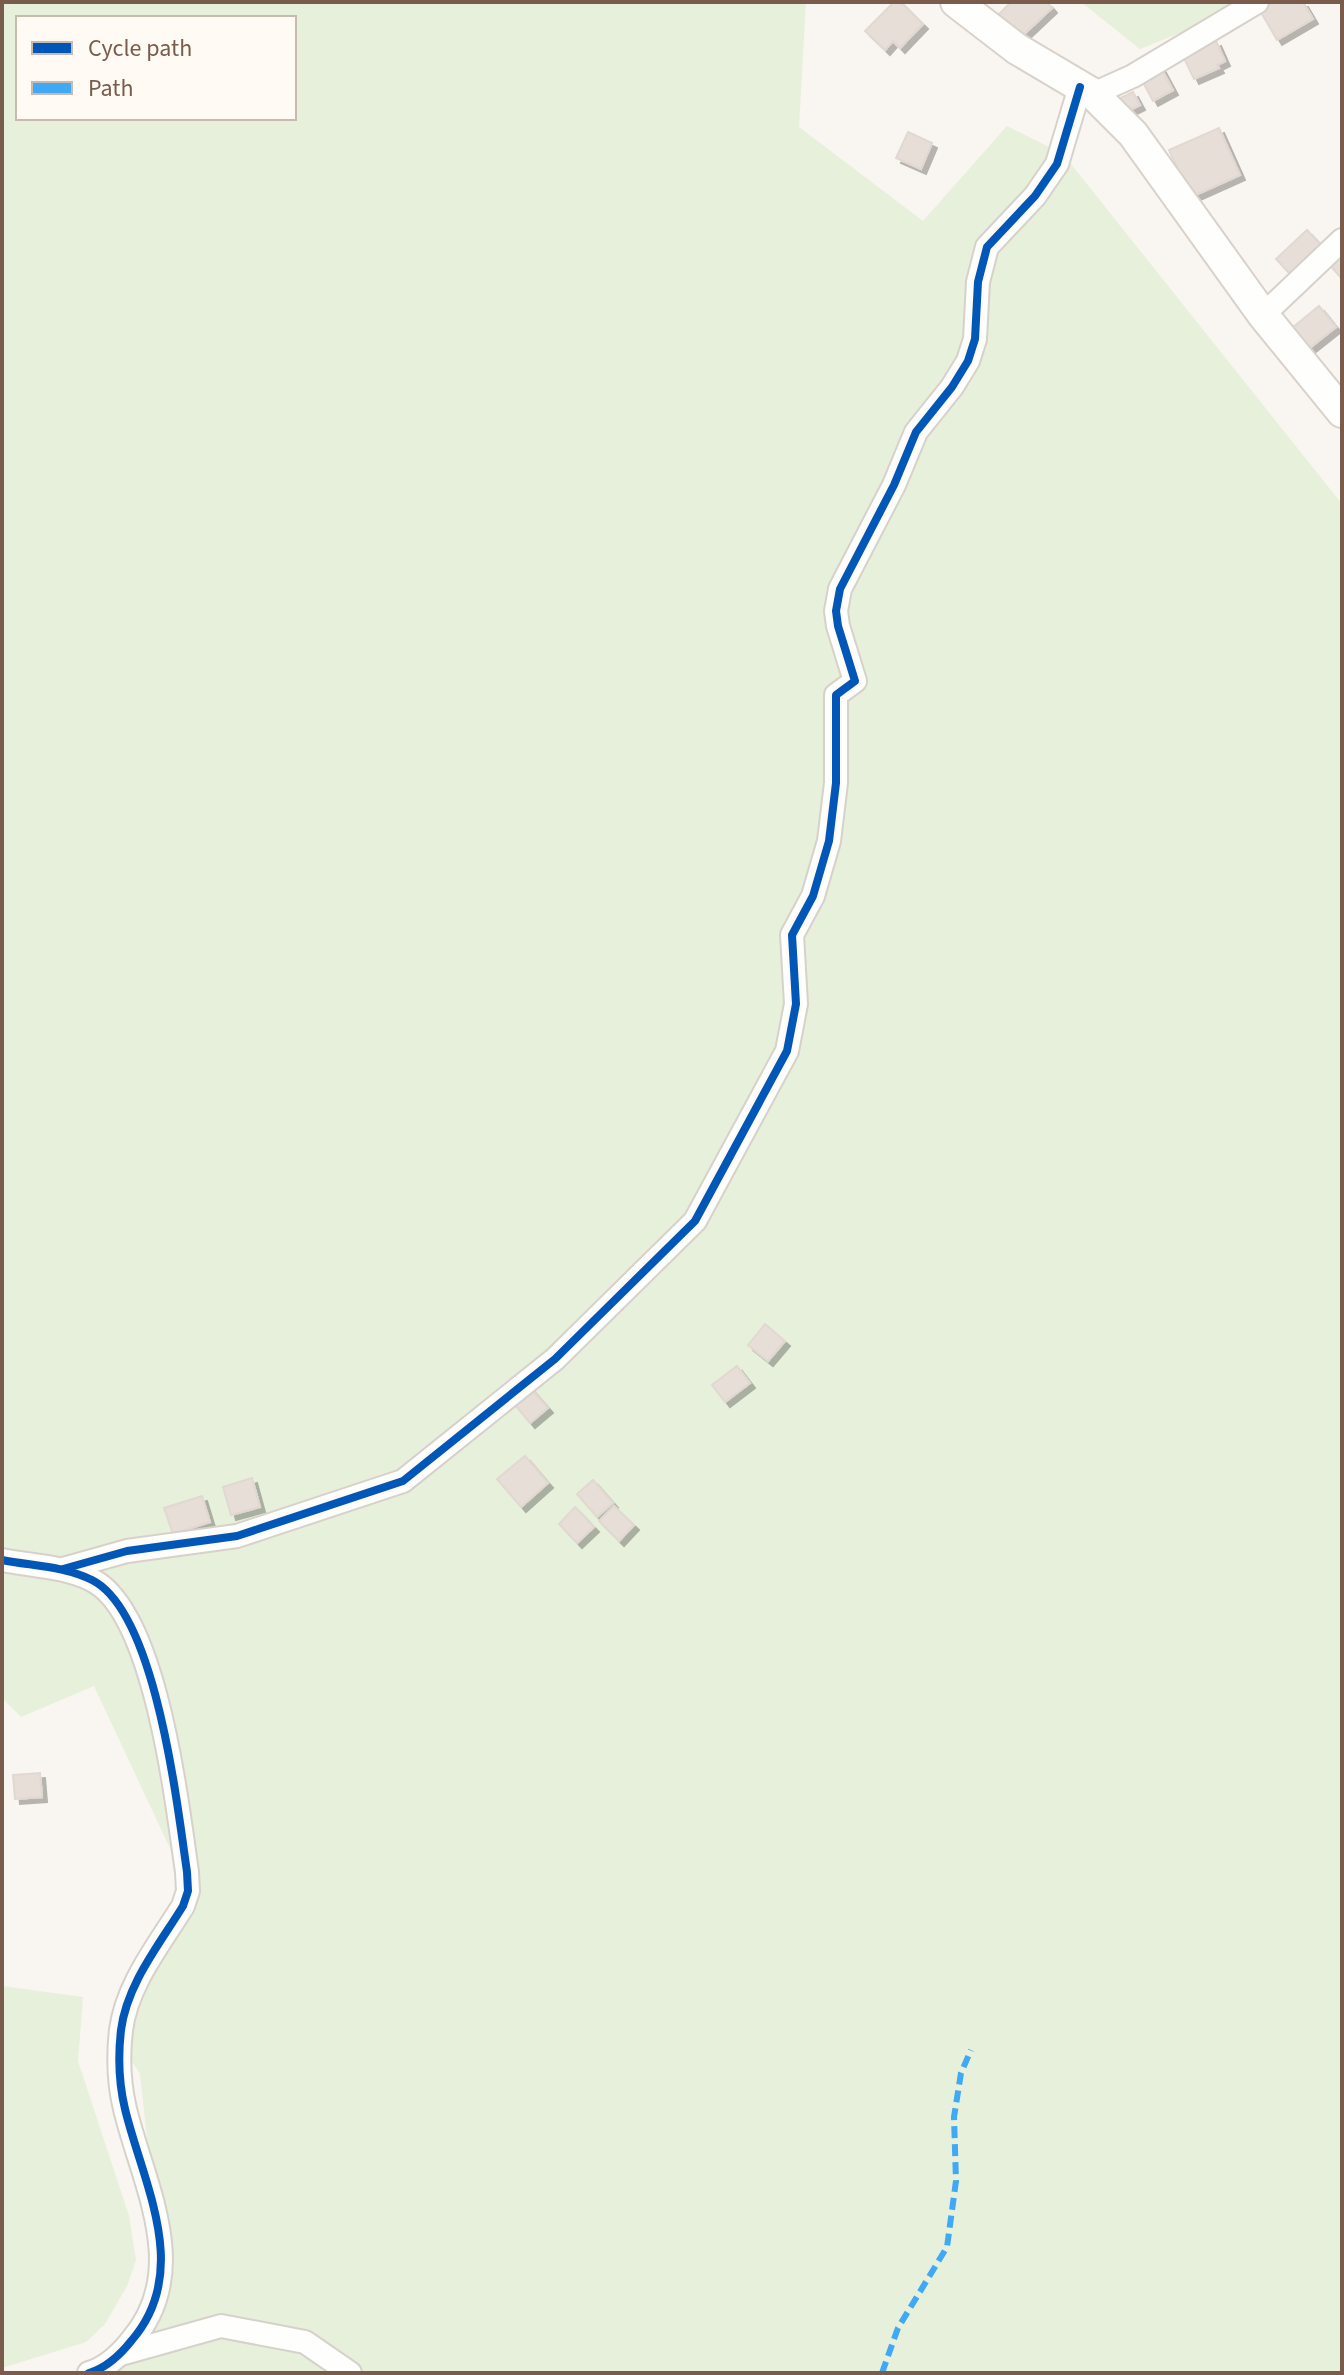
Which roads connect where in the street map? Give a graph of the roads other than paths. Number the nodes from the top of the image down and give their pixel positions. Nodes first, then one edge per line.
1 (956, 2) edge
2 (1257, 2) edge
3 (1086, 90) junction
4 (1342, 240) edge
5 (1263, 315) junction
6 (1342, 412) edge
7 (2, 1560) edge
8 (63, 1569) junction
9 (121, 2354) junction
10 (89, 2373) edge
11 (350, 2373) edge

1 - 3 street
2 - 3 street
3 - 5 street
3 - 8 street
4 - 5 street
5 - 6 street
7 - 8 street
8 - 9 street
9 - 10 street
9 - 11 street

